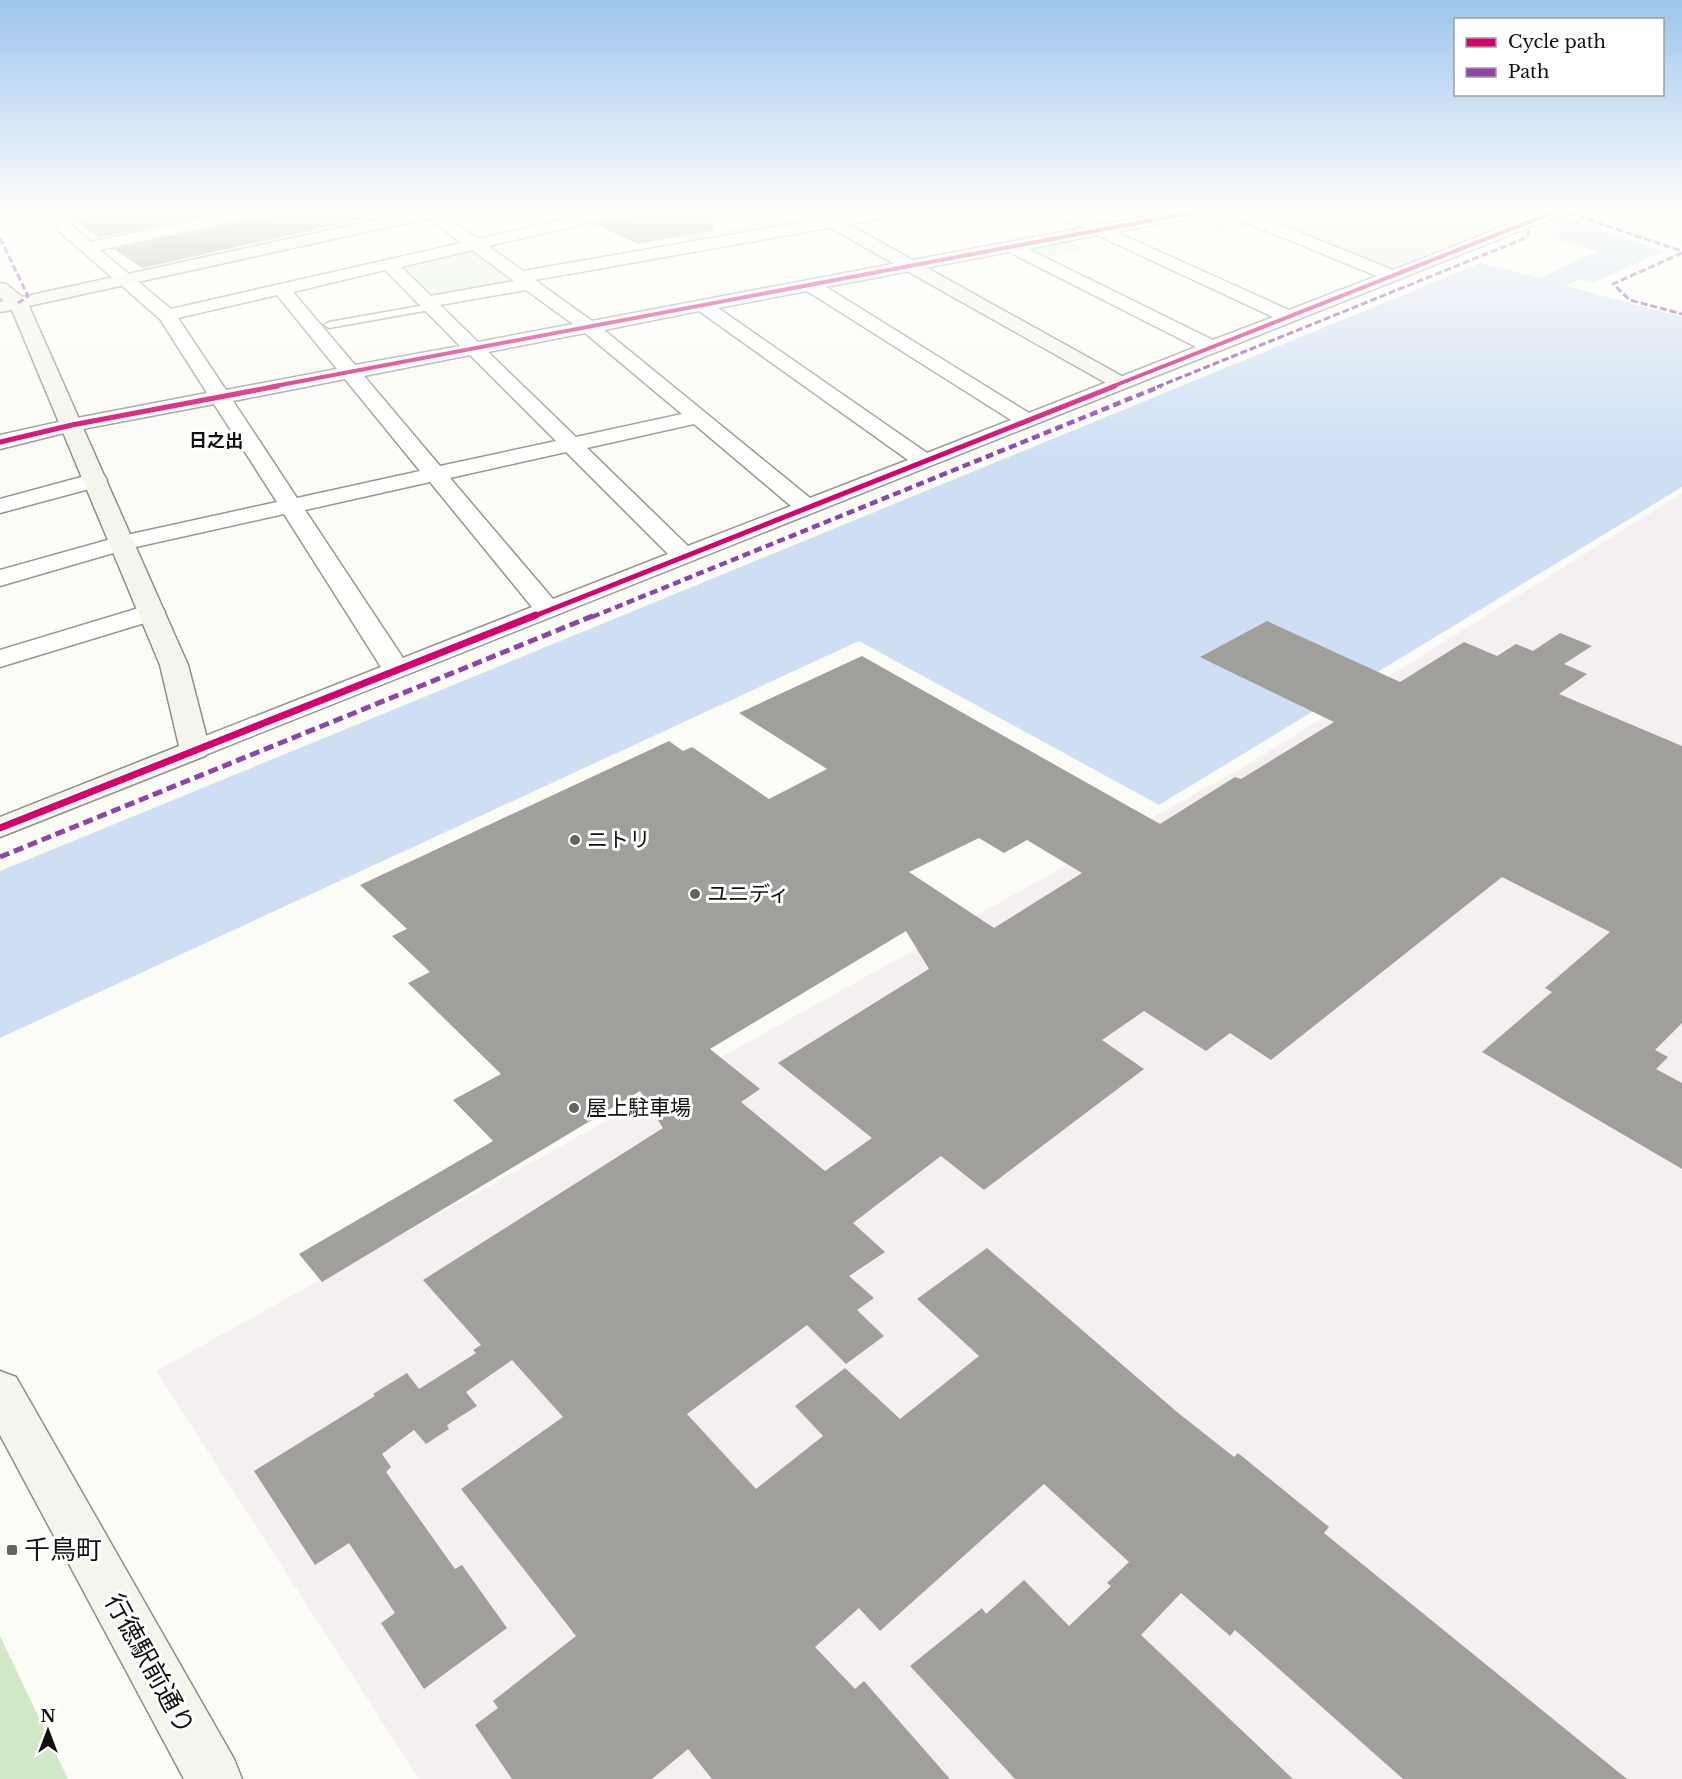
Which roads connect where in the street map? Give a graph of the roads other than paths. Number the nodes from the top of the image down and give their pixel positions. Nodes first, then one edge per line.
1 (2, 291) edge
2 (72, 291) edge
3 (140, 291) edge
4 (272, 291) edge
5 (283, 291) edge
6 (415, 291) edge
7 (483, 291) edge
8 (540, 291) edge
9 (777, 291) edge
10 (820, 291) edge
11 (956, 291) edge
12 (1099, 291) edge
13 (1232, 291) edge
14 (1350, 291) edge
15 (9, 305) edge
16 (429, 305) junction
17 (702, 305) junction
18 (167, 315) junction
19 (1287, 316) junction
20 (329, 325) dead end
21 (588, 327) junction
22 (1210, 347) junction
23 (474, 349) junction
24 (350, 372) junction
25 (1120, 382) junction
26 (220, 397) junction
27 (697, 417) junction
28 (1026, 420) junction
29 (72, 425) junction
30 (0, 442) edge
31 (571, 444) junction
32 (924, 461) junction
33 (435, 474) junction
34 (96, 480) junction
35 (0, 506) edge
36 (291, 506) junction
37 (807, 507) junction
38 (122, 543) junction
39 (684, 556) junction
40 (5, 569) edge
41 (548, 610) junction
42 (152, 612) junction
43 (0, 659) edge
44 (397, 670) junction
45 (195, 750) junction
46 (0, 828) edge
47 (0, 1391) edge
48 (214, 1779) edge

1 - 15 street
2 - 15 street
3 - 18 street
4 - 18 street
5 - 24 street
6 - 16 street
7 - 16 street
8 - 21 street
9 - 17 street
10 - 28 street
11 - 25 street
12 - 22 street
13 - 19 street
14 - 19 street
15 - 29 street
16 - 20 lane
16 - 23 street
17 - 21 street
17 - 32 street
18 - 26 street
19 - 22 street
21 - 23 street
21 - 27 street
22 - 25 street
23 - 24 street
23 - 31 street
24 - 26 street
24 - 33 street
25 - 28 street
26 - 29 street
26 - 36 street
27 - 31 street
27 - 37 street
28 - 32 street
29 - 30 street
29 - 34 street
31 - 33 street
31 - 39 street
32 - 37 street
33 - 36 street
33 - 41 street
34 - 35 street
34 - 38 street
36 - 38 street
36 - 44 street
37 - 39 street
38 - 40 street
38 - 42 street
39 - 41 street
41 - 44 street
42 - 43 street
42 - 45 street
44 - 45 street
45 - 46 street
47 - 48 street, 行徳駅前通り

